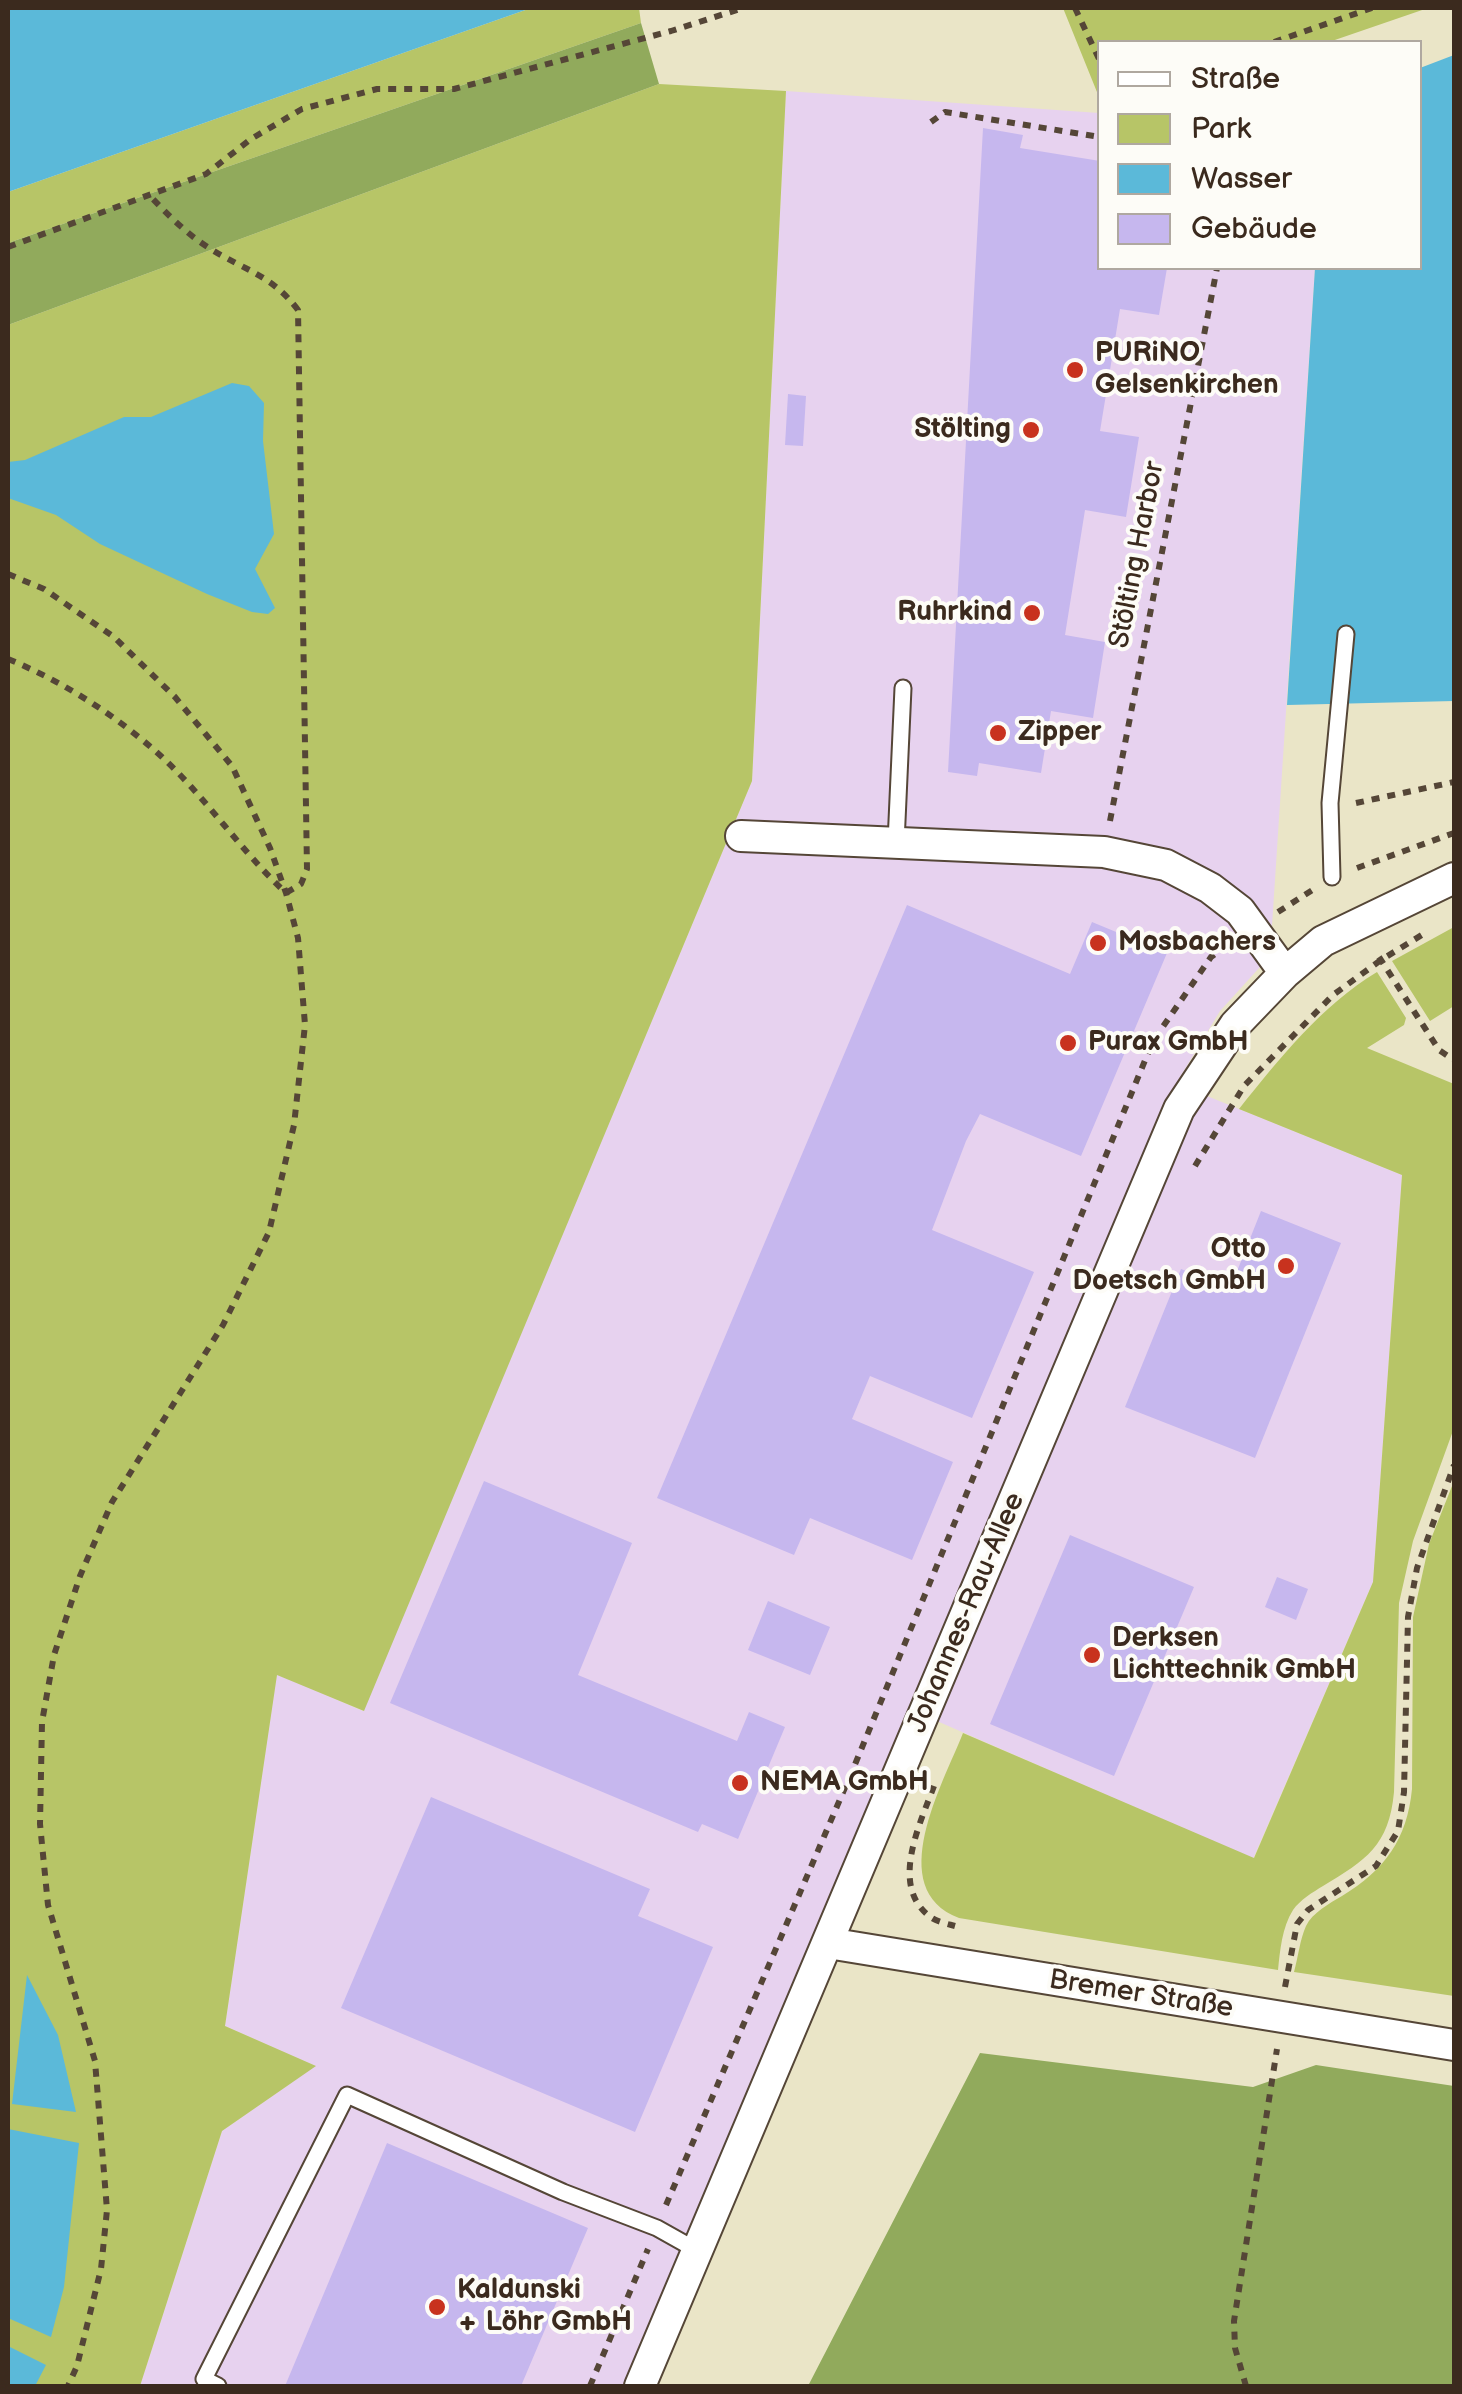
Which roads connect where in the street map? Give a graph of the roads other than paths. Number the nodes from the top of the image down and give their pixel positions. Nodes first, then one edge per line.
1 (1346, 634) dead end
2 (903, 688) dead end
3 (740, 836) dead end
4 (896, 843) junction
5 (1332, 878) dead end
6 (1454, 878) edge
7 (1285, 973) junction
8 (828, 1943) junction
9 (1454, 2045) edge
10 (698, 2250) junction
11 (218, 2386) edge
12 (640, 2386) edge

1 - 5 lane
2 - 4 lane
3 - 4 street
4 - 7 street
6 - 7 street, Johannes-Rau-Allee
7 - 8 street, Johannes-Rau-Allee
8 - 9 street, Bremer Straße
8 - 10 street, Johannes-Rau-Allee
10 - 11 lane
10 - 12 street, Johannes-Rau-Allee

